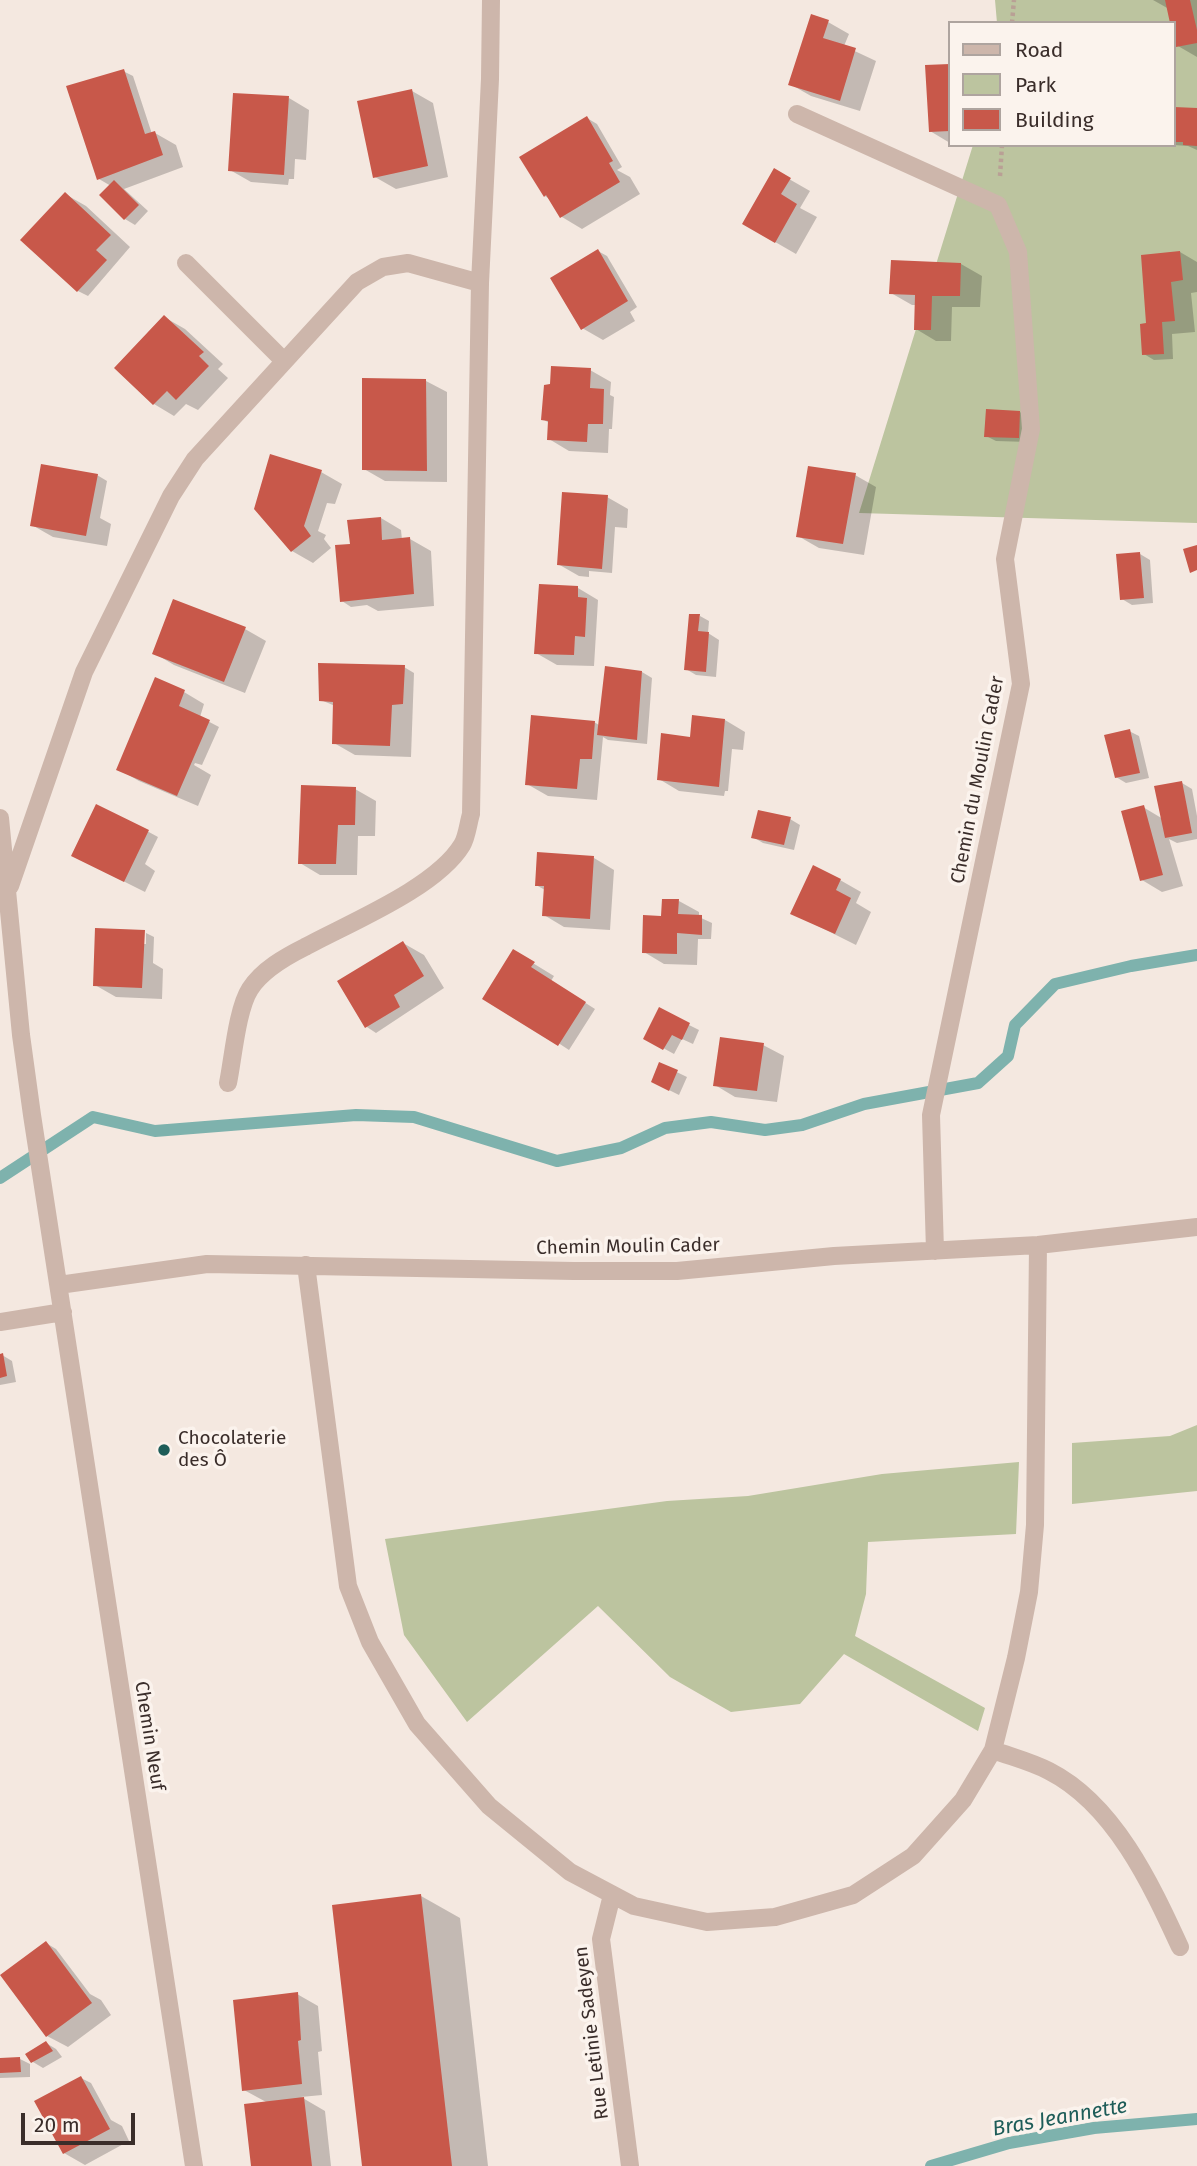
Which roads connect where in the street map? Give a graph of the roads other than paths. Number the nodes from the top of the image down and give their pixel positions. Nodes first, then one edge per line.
1 (491, 0) edge
2 (797, 114) dead end
3 (186, 263) dead end
4 (480, 283) junction
5 (284, 361) junction
6 (0, 818) edge
7 (7, 893) junction
8 (228, 1083) dead end
9 (1197, 1227) edge
10 (1038, 1245) junction
11 (935, 1251) junction
12 (306, 1265) junction
13 (59, 1284) junction
14 (63, 1311) junction
15 (0, 1322) edge
16 (993, 1750) junction
17 (612, 1895) junction
18 (1180, 1947) dead end
19 (194, 2166) edge
20 (630, 2166) edge

1 - 4 street
2 - 11 street, Chemin du Moulin Cader
3 - 5 street
4 - 5 street
4 - 8 street
5 - 7 street
6 - 7 street, Chemin Neuf
7 - 13 street, Chemin Neuf
9 - 10 street, Chemin Moulin Cader
10 - 11 street, Chemin Moulin Cader
10 - 16 street
11 - 12 street, Chemin Moulin Cader
12 - 13 street, Chemin Moulin Cader
12 - 17 street
13 - 14 street, Chemin Neuf
14 - 15 street
14 - 19 street, Chemin Neuf
16 - 17 street
16 - 18 street
17 - 20 street, Rue Letinie Sadeyen

